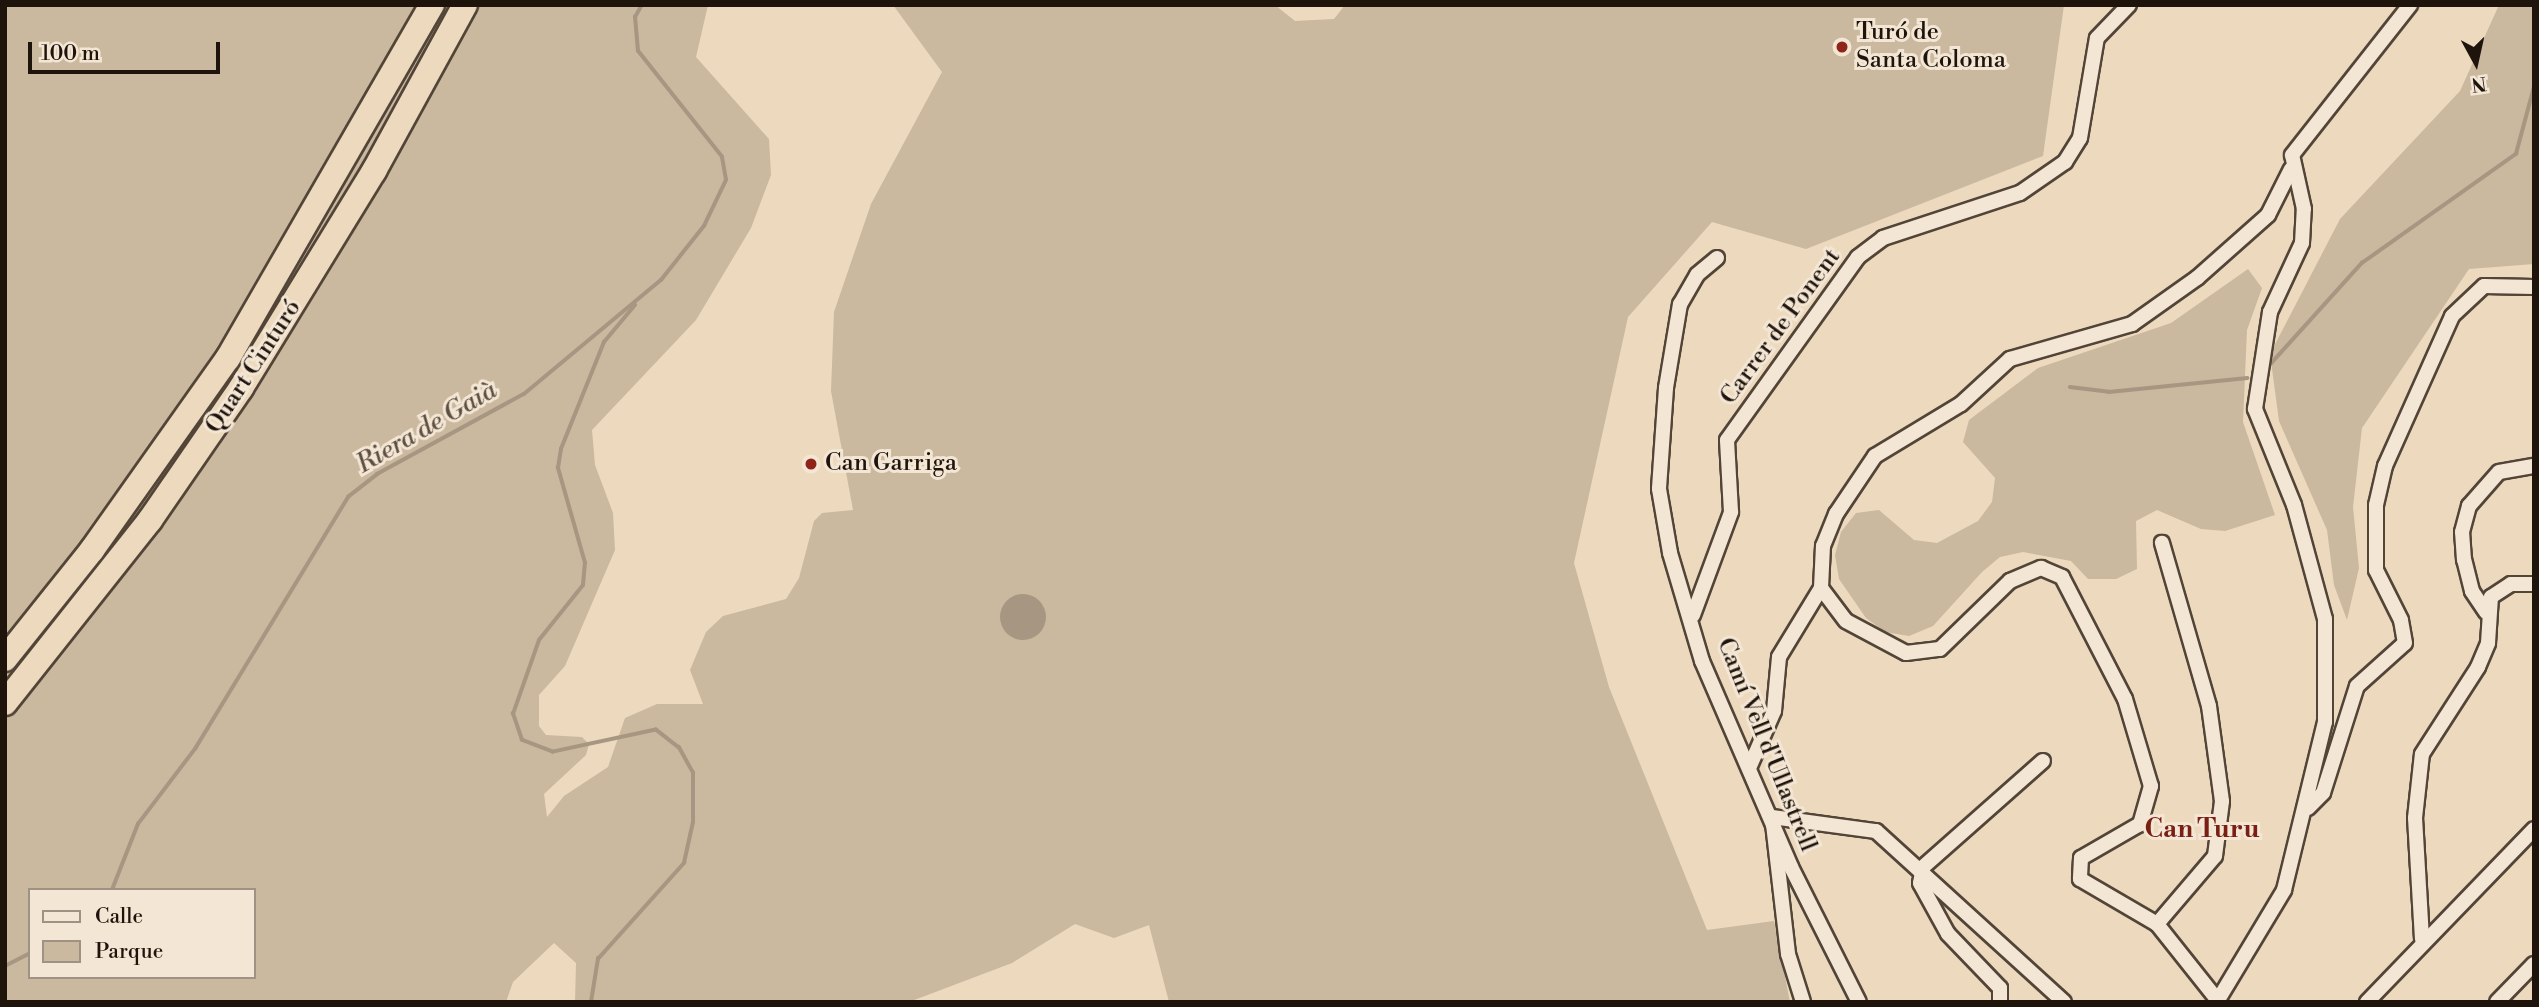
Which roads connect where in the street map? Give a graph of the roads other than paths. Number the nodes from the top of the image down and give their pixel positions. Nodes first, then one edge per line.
1 (432, 5) edge
2 (465, 5) edge
3 (2129, 5) edge
4 (2410, 5) edge
5 (2291, 169) junction
6 (2272, 208) junction
7 (2304, 209) junction
8 (1717, 258) dead end
9 (2534, 287) edge
10 (2534, 466) edge
11 (2162, 543) dead end
12 (2534, 584) edge
13 (1821, 588) junction
14 (2486, 612) junction
15 (1693, 615) junction
16 (5, 659) edge
17 (5, 703) edge
18 (2043, 761) dead end
19 (1751, 766) junction
20 (2308, 808) junction
21 (1772, 817) junction
22 (2534, 829) edge
23 (1923, 867) junction
24 (2157, 924) junction
25 (2422, 939) junction
26 (2534, 964) edge
27 (2218, 1001) edge
28 (1803, 1002) edge
29 (1859, 1002) edge
30 (2000, 1002) edge
31 (2064, 1002) edge
32 (2367, 1002) edge
33 (2497, 1002) edge

1 - 16 highway, Quart Cinturó
2 - 17 highway, Quart Cinturó
3 - 15 street, Carrer de Ponent
4 - 5 street
5 - 6 street
5 - 7 street
6 - 7 street
6 - 13 street
7 - 20 street
8 - 15 street, Camí Vell d'Ullastrell
9 - 20 street
10 - 14 street
11 - 24 street
12 - 14 street
13 - 19 street
13 - 24 street
14 - 25 street
15 - 19 street, Camí Vell d'Ullastrell
18 - 23 street
19 - 21 street, Camí Vell d'Ullastrell
20 - 27 street
21 - 23 street
21 - 28 street
21 - 29 street, Camí Vell d'Ullastrell
22 - 25 street
23 - 30 street
23 - 31 street
24 - 27 street
25 - 32 street
26 - 33 street

